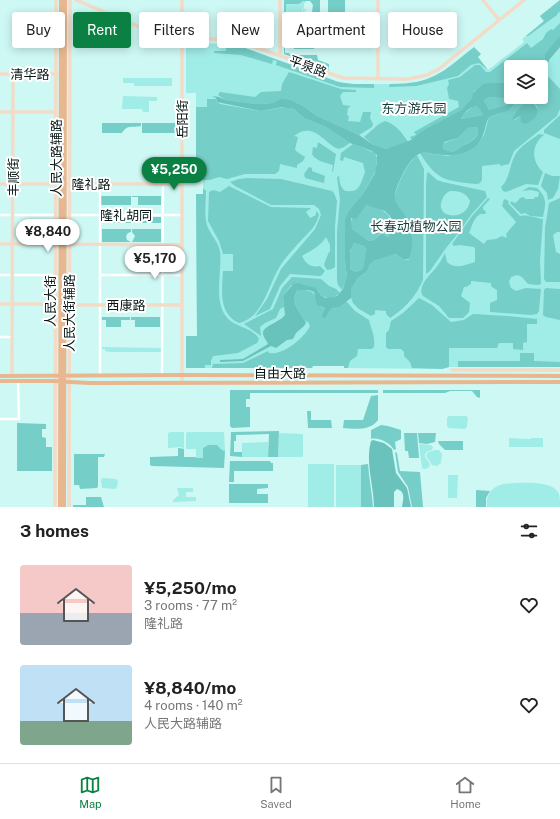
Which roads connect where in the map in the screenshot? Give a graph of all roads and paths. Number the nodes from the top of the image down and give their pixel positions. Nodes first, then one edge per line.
1 (56, 0) edge
2 (61, 0) edge
3 (65, 0) edge
4 (70, 0) edge
5 (76, 0) edge
6 (182, 0) edge
7 (280, 0) edge
8 (378, 0) edge
9 (483, 0) edge
10 (524, 0) edge
11 (182, 12) edge
12 (499, 20) junction
13 (139, 28) edge
14 (209, 39) edge
15 (182, 48) edge
16 (280, 56) junction
17 (0, 74) edge
18 (13, 74) junction
19 (58, 74) junction
20 (378, 79) junction
21 (0, 112) edge
22 (13, 112) junction
23 (56, 112) junction
24 (0, 184) edge
25 (13, 184) junction
26 (63, 184) junction
27 (100, 184) junction
28 (163, 184) junction
29 (182, 184) junction
30 (0, 215) edge
31 (13, 215) junction
32 (56, 215) junction
33 (70, 215) junction
34 (100, 215) junction
35 (163, 215) junction
36 (182, 215) junction
37 (0, 244) edge
38 (13, 244) junction
39 (58, 244) junction
40 (69, 244) junction
41 (100, 244) junction
42 (163, 245) junction
43 (182, 245) junction
44 (0, 275) edge
45 (12, 275) junction
46 (56, 275) junction
47 (100, 275) junction
48 (163, 275) junction
49 (182, 275) junction
50 (0, 304) edge
51 (12, 304) junction
52 (56, 304) junction
53 (69, 305) junction
54 (100, 305) junction
55 (163, 305) junction
56 (182, 305) junction
57 (0, 337) edge
58 (12, 337) junction
59 (452, 370) dead end
60 (560, 370) edge
61 (162, 375) junction
62 (182, 375) junction
63 (0, 376) edge
64 (12, 376) junction
65 (62, 376) junction
66 (100, 376) junction
67 (560, 376) edge
68 (0, 381) edge
69 (18, 381) junction
70 (62, 382) junction
71 (560, 382) edge
72 (182, 383) junction
73 (0, 419) edge
74 (55, 507) edge
75 (60, 507) edge
76 (64, 507) edge
77 (69, 507) edge

1 - 19 street, 人民大路辅路
2 - 19 main road, 人民大街
3 - 26 main road, 人民大街
4 - 26 street, 人民大街辅路
5 - 13 street, 平泉路
6 - 11 street, 岳阳街
7 - 16 street
8 - 20 street
9 - 12 street
10 - 12 street, 平泉路
12 - 20 street, 平泉路
14 - 16 street, 平泉路
15 - 29 street, 岳阳街
16 - 20 street, 平泉路
17 - 18 street, 清华路
18 - 19 street, 清华路
18 - 22 street, 丰顺街
19 - 23 street, 人民大路辅路
19 - 26 main road, 人民大街
21 - 22 street
22 - 23 street
22 - 25 street, 丰顺街
23 - 26 street, 人民大路辅路
24 - 25 street, 隆礼路
25 - 26 street, 隆礼路
25 - 31 street, 丰顺街
26 - 27 street, 隆礼路
26 - 32 street, 人民大路辅路
26 - 33 street, 人民大街辅路
26 - 39 main road, 人民大街
26 - 65 main road, 人民大街
27 - 28 street, 隆礼路
27 - 34 street
28 - 29 street, 隆礼路
28 - 35 street
29 - 36 street, 岳阳街
30 - 31 street
31 - 32 street
31 - 38 street, 丰顺街
32 - 39 street, 人民大路辅路
33 - 34 street, 隆礼胡同
33 - 40 street, 人民大街辅路
34 - 35 street, 隆礼胡同
34 - 41 street
35 - 36 street, 隆礼胡同
35 - 42 street
36 - 43 street, 岳阳街
37 - 38 street
38 - 39 street
38 - 45 street, 丰顺街
39 - 46 street, 人民大路辅路
39 - 65 main road, 人民大街
40 - 41 street
40 - 53 street, 人民大街辅路
41 - 42 street
41 - 47 street
42 - 43 street
42 - 48 street
43 - 49 street, 岳阳街
44 - 45 street
45 - 46 street
45 - 51 street, 丰顺街
46 - 52 street, 人民大路辅路
47 - 48 street
47 - 54 street
48 - 49 street
48 - 55 street
49 - 56 street, 岳阳街
50 - 51 street
51 - 52 street
51 - 58 street, 丰顺街
52 - 65 street, 人民大路辅路
53 - 54 street, 西康路
53 - 65 street, 人民大街辅路
54 - 55 street, 西康路
54 - 66 street
55 - 56 street, 西康路
55 - 61 street
56 - 62 street, 岳阳街
57 - 58 street
58 - 64 street, 丰顺街
59 - 60 street
61 - 62 main road, 自由大路
61 - 66 main road, 自由大路
62 - 67 main road, 自由大路
62 - 72 street, 岳阳街
63 - 64 main road, 自由大路
64 - 65 main road, 自由大路
65 - 66 main road, 自由大路
65 - 70 main road, 人民大街
65 - 70 street, 人民大街辅路
68 - 69 main road, 自由大路
69 - 70 main road, 自由大路
69 - 73 street
70 - 72 main road, 自由大路
70 - 74 street
70 - 75 main road, 人民大街
70 - 76 main road, 人民大街
70 - 77 street, 人民大街辅路
71 - 72 main road, 自由大路

